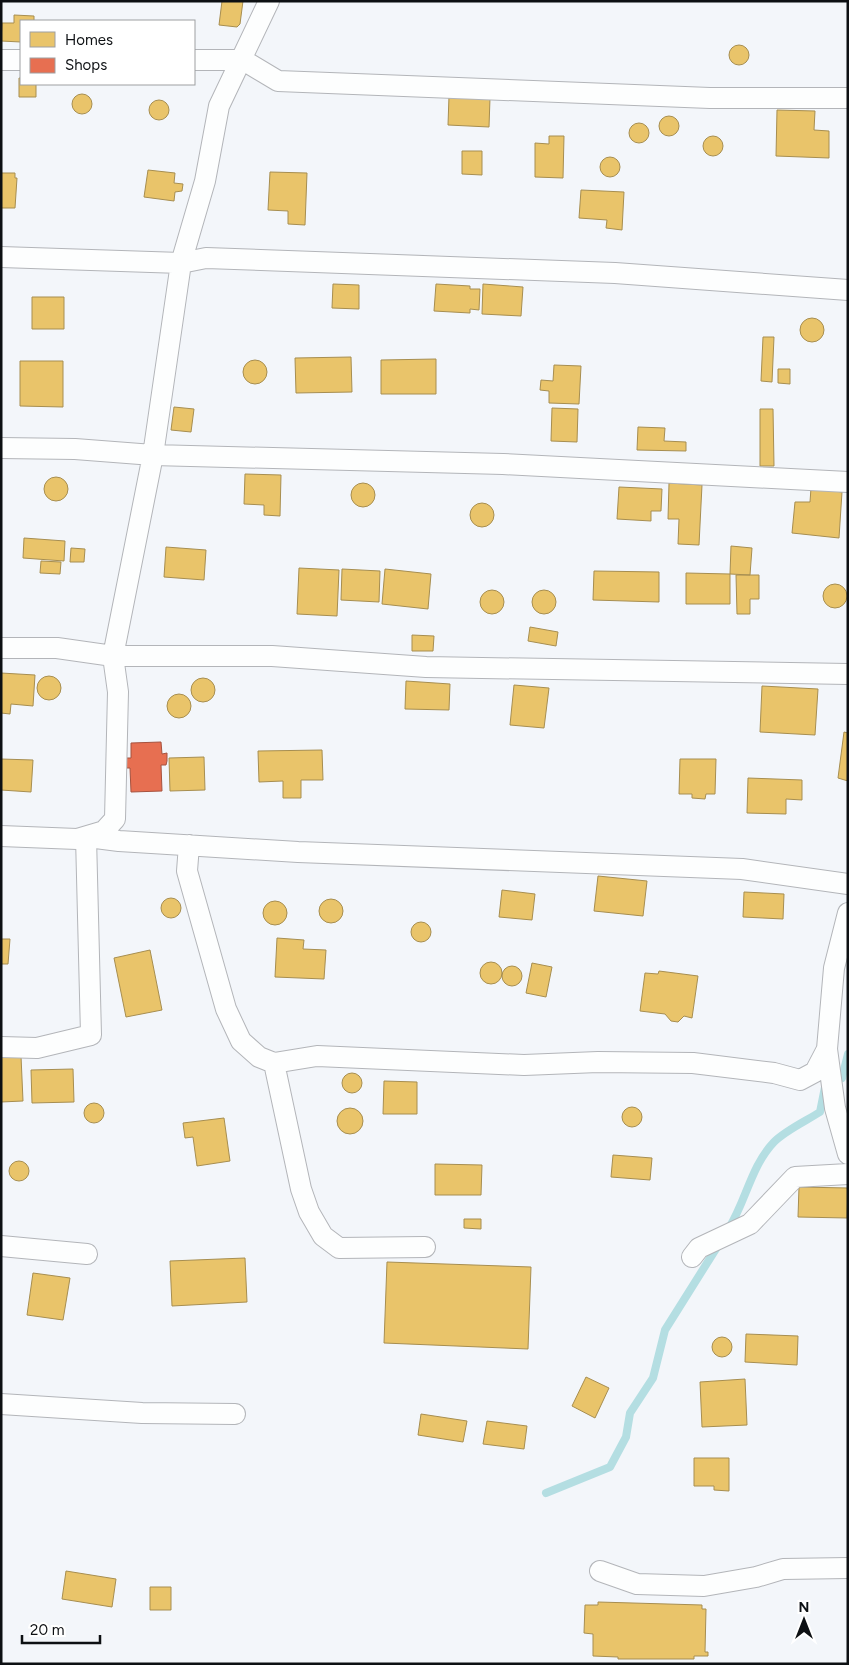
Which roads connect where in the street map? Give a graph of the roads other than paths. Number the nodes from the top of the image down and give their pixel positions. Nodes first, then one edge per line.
1 (269, 1) edge
2 (1, 60) edge
3 (20, 60) edge
4 (195, 60) edge
5 (243, 60) junction
6 (848, 98) edge
7 (1, 257) edge
8 (181, 263) junction
9 (848, 290) edge
10 (1, 448) edge
11 (152, 455) junction
12 (848, 482) edge
13 (1, 648) edge
14 (113, 656) junction
15 (848, 674) edge
16 (1, 836) edge
17 (86, 837) junction
18 (189, 845) junction
19 (848, 884) edge
20 (848, 913) edge
21 (1, 1047) edge
22 (827, 1049) junction
23 (274, 1063) junction
24 (848, 1154) edge
25 (848, 1174) edge
26 (1, 1246) edge
27 (425, 1247) dead end
28 (87, 1254) dead end
29 (692, 1257) dead end
30 (1, 1404) edge
31 (234, 1414) dead end
32 (848, 1568) edge
33 (600, 1571) dead end

1 - 5 street
2 - 3 street
4 - 5 street
5 - 6 street
5 - 8 street
7 - 8 street
8 - 9 street
8 - 11 street
10 - 11 street
11 - 12 street
11 - 14 street
13 - 14 street
14 - 15 street
14 - 17 street
16 - 17 street
17 - 18 street
17 - 21 street
18 - 19 street
18 - 23 street
20 - 22 street
22 - 23 street
22 - 24 street
23 - 27 street
25 - 29 street
26 - 28 street
30 - 31 street
32 - 33 street

